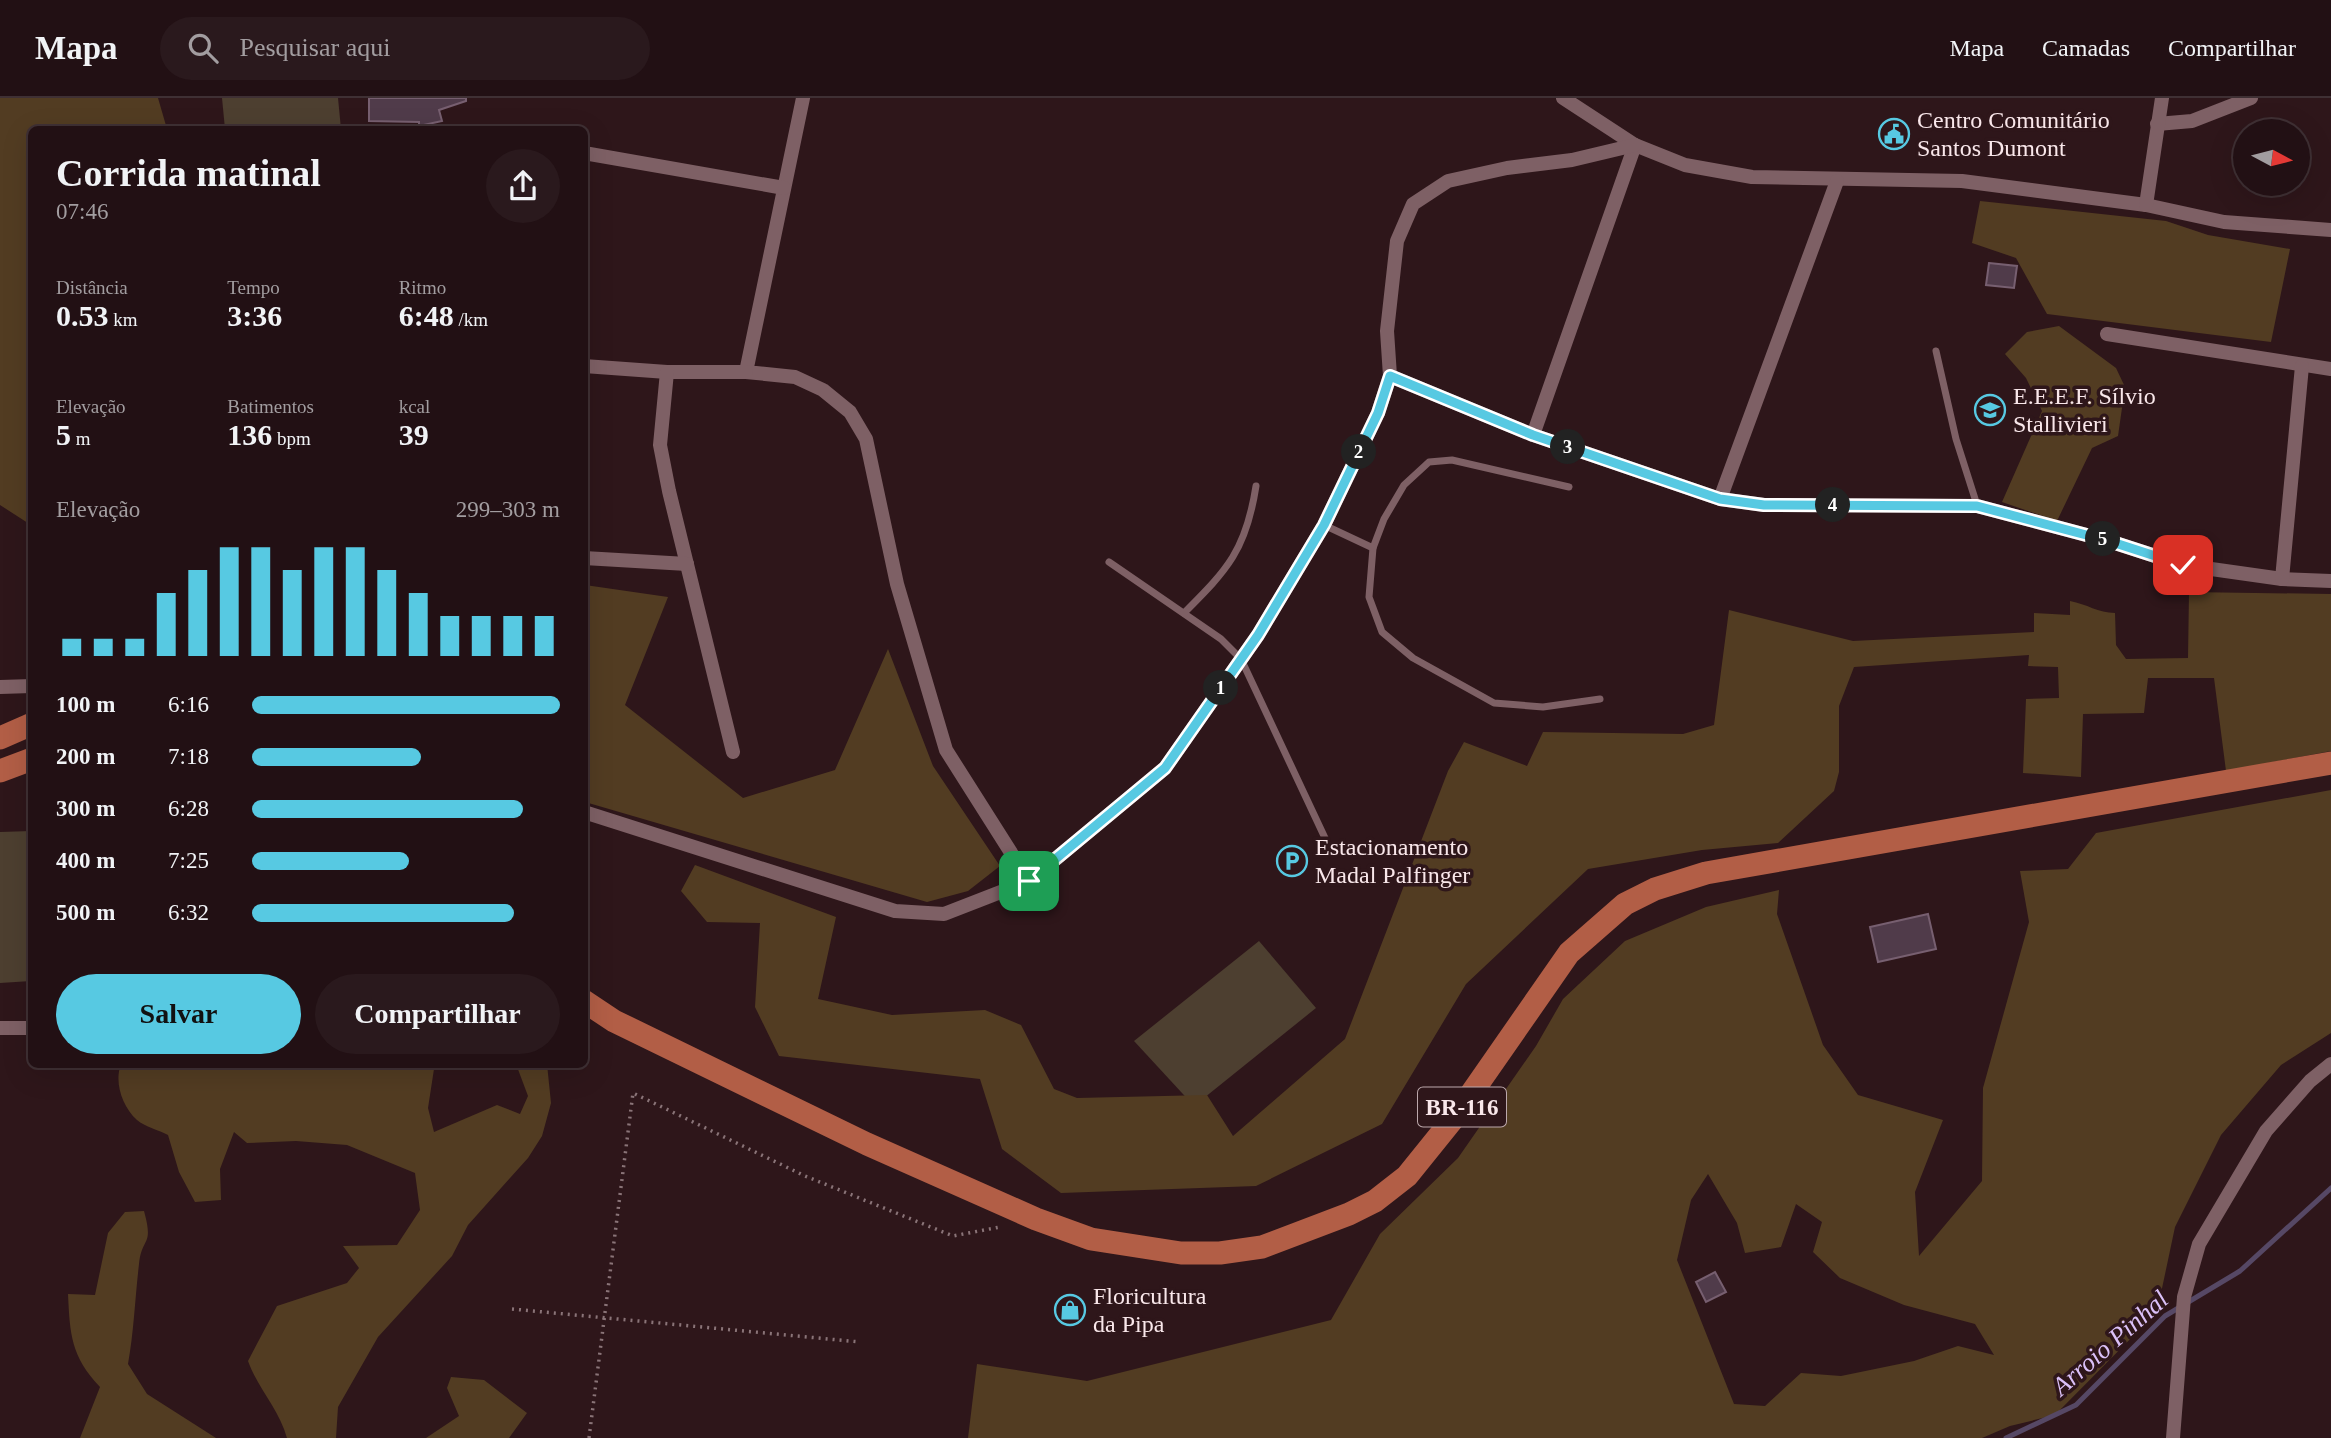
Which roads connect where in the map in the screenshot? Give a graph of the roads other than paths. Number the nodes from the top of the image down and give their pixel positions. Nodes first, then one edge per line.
1 (803, 98) edge
2 (1563, 98) edge
3 (2162, 98) edge
4 (2251, 98) edge
5 (2157, 124) junction
6 (1635, 145) junction
7 (588, 154) edge
8 (1837, 181) junction
9 (784, 188) junction
10 (2146, 205) junction
11 (2331, 230) edge
12 (2107, 334) dead end
13 (1936, 351) dead end
14 (588, 366) edge
15 (2302, 366) junction
16 (2331, 369) edge
17 (667, 372) junction
18 (746, 372) junction
19 (1390, 376) junction
20 (1533, 435) junction
21 (1256, 486) dead end
22 (1569, 487) dead end
23 (1720, 499) junction
24 (1977, 506) junction
25 (1324, 525) junction
26 (1373, 548) junction
27 (588, 558) edge
28 (1109, 562) dead end
29 (687, 565) junction
30 (2281, 579) junction
31 (2331, 581) edge
32 (1184, 613) junction
33 (1241, 659) junction
34 (28, 686) edge
35 (0, 687) edge
36 (1600, 699) dead end
37 (28, 726) edge
38 (0, 738) edge
39 (733, 752) dead end
40 (28, 760) edge
41 (2331, 763) edge
42 (0, 771) edge
43 (588, 813) edge
44 (1325, 838) dead end
45 (1029, 881) junction
46 (588, 1004) edge
47 (0, 1028) edge
48 (28, 1028) edge
49 (2331, 1064) edge
50 (2173, 1438) edge

1 - 9 street
2 - 6 street
3 - 5 street
4 - 5 street
5 - 10 street
6 - 8 street
6 - 19 street
6 - 20 street
7 - 9 street
8 - 10 street
8 - 23 street
9 - 18 street
10 - 11 street
12 - 15 street
13 - 24 lane
14 - 17 street
15 - 16 street
15 - 30 street
17 - 18 street
17 - 29 street
18 - 45 street
19 - 20 street
19 - 25 street
20 - 23 street
21 - 32 lane
22 - 26 lane
23 - 24 street
24 - 30 street
25 - 26 lane
25 - 33 street
26 - 36 lane
27 - 29 street
28 - 32 lane
29 - 39 street
30 - 31 street
32 - 33 lane
33 - 44 lane
33 - 45 street
34 - 35 street
37 - 38 main road
40 - 42 main road
41 - 46 main road, BR-116
43 - 45 street
47 - 48 street
49 - 50 street

